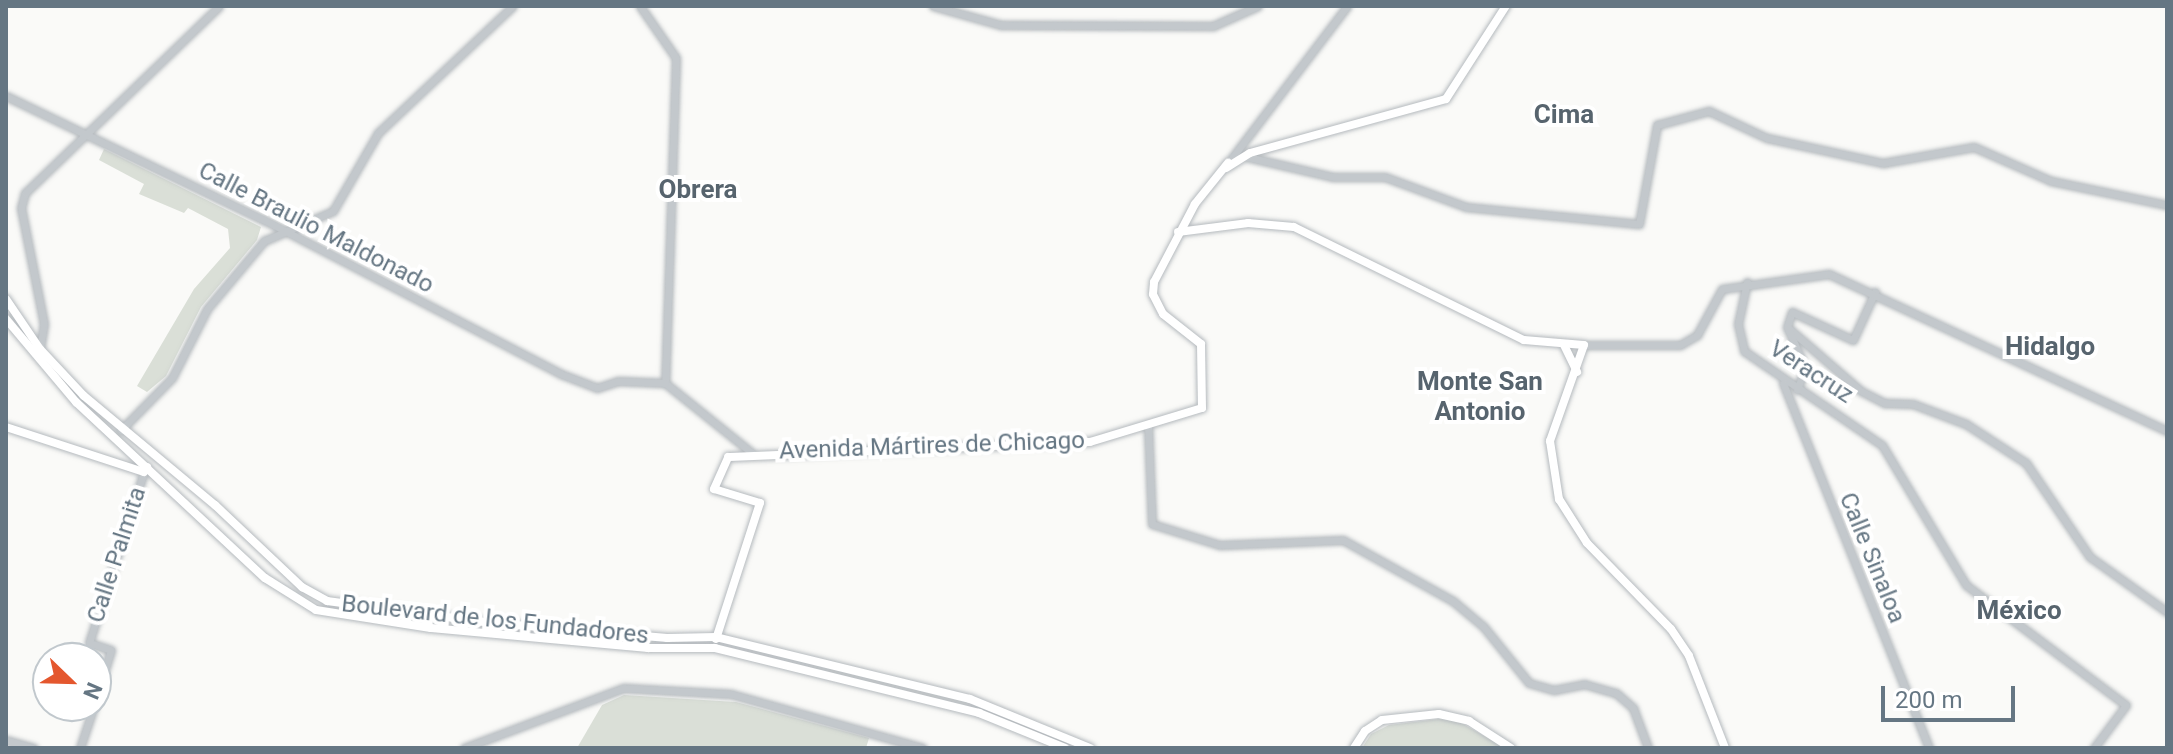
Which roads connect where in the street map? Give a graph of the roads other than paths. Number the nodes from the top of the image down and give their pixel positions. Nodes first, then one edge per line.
1 (219, 6) edge
2 (513, 6) edge
3 (640, 6) edge
4 (933, 6) edge
5 (1258, 6) edge
6 (1344, 6) edge
7 (1506, 6) edge
8 (6, 96) edge
9 (84, 135) junction
10 (1243, 156) junction
11 (1228, 163) joint
12 (1221, 171) junction
13 (2167, 205) edge
14 (264, 220) junction
15 (1178, 232) junction
16 (287, 233) junction
17 (264, 241) junction
18 (1747, 282) junction
19 (1875, 292) junction
20 (6, 299) edge
21 (6, 319) edge
22 (1787, 327) junction
23 (1564, 345) junction
24 (1584, 345) junction
25 (40, 349) junction
26 (1577, 372) junction
27 (1782, 381) junction
28 (665, 383) junction
29 (1797, 390) junction
30 (1148, 425) junction
31 (6, 427) edge
32 (121, 430) junction
33 (108, 431) junction
34 (2167, 431) edge
35 (752, 453) junction
36 (145, 470) junction
37 (2167, 612) edge
38 (716, 637) junction
39 (89, 642) edge
40 (715, 648) junction
41 (970, 699) junction
42 (947, 704) junction
43 (89, 722) edge
44 (6, 740) edge
45 (34, 748) edge
46 (80, 748) edge
47 (464, 748) edge
48 (923, 748) edge
49 (1065, 748) edge
50 (1090, 748) edge
51 (1354, 748) edge
52 (1511, 748) edge
53 (1648, 748) edge
54 (1725, 748) edge
55 (1929, 748) edge
56 (2094, 748) edge

1 - 9 street
2 - 16 street
3 - 28 street
4 - 5 street
6 - 11 street
7 - 10 main road
8 - 9 street, Calle Braulio Maldonado
9 - 14 street, Calle Braulio Maldonado
9 - 25 street
10 - 12 main road
10 - 13 street
11 - 12 main road
12 - 15 main road
14 - 16 street, Calle Braulio Maldonado
14 - 17 street
15 - 23 main road
15 - 30 main road, Avenida Mártires de Chicago
16 - 17 street
16 - 28 street, Calle Braulio Maldonado
17 - 32 street
18 - 19 street
18 - 24 street
18 - 27 street, Veracruz
19 - 22 street
19 - 34 street
20 - 25 main road, Boulevard de los Fundadores
21 - 33 main road, Boulevard de los Fundadores
22 - 29 street
22 - 37 street
23 - 24 main road
23 - 26 main road
24 - 26 main road
25 - 32 main road, Boulevard de los Fundadores
26 - 54 main road
27 - 29 street, Veracruz
27 - 55 street, Calle Sinaloa
28 - 35 street, Avenida Mártires de Chicago
29 - 56 street, Veracruz
30 - 35 main road, Avenida Mártires de Chicago
30 - 53 street
31 - 36 main road
32 - 33 main road
32 - 38 main road, Boulevard de los Fundadores
33 - 36 main road, Boulevard de los Fundadores
35 - 38 main road, Avenida Mártires de Chicago
36 - 39 street, Calle Palmita
36 - 40 main road, Boulevard de los Fundadores
38 - 40 main road
38 - 41 main road, Boulevard de los Fundadores
40 - 42 main road, Boulevard de los Fundadores
41 - 42 main road
41 - 50 main road, Boulevard de los Fundadores
42 - 49 main road, Boulevard de los Fundadores
43 - 46 street
44 - 45 street
47 - 48 street
51 - 52 main road

